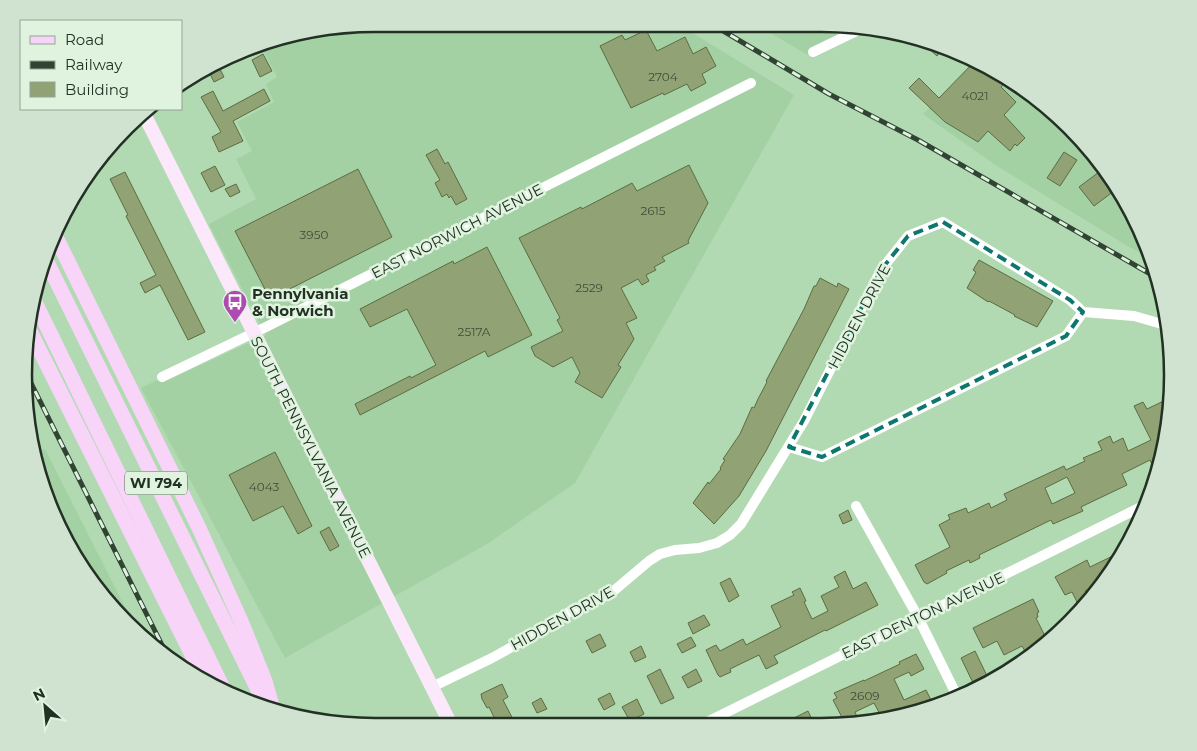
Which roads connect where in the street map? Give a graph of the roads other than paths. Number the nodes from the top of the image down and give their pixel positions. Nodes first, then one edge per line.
1 (851, 34) edge
2 (814, 52) dead end
3 (750, 84) dead end
4 (147, 120) edge
5 (59, 244) edge
6 (50, 268) edge
7 (39, 311) edge
8 (1083, 312) junction
9 (1161, 324) edge
10 (253, 333) junction
11 (34, 339) edge
12 (162, 377) dead end
13 (789, 447) junction
14 (856, 506) dead end
15 (1137, 509) edge
16 (918, 617) junction
17 (200, 670) edge
18 (219, 681) edge
19 (432, 686) junction
20 (955, 691) edge
21 (262, 699) edge
22 (271, 702) edge
23 (448, 718) edge
24 (715, 718) edge

1 - 2 street
3 - 10 street, EAST NORWICH AVENUE
4 - 10 street, SOUTH PENNSYLVANIA AVENUE
5 - 22 main road
6 - 21 main road, WI 794
7 - 18 main road, WI 794
8 - 9 street
8 - 13 street
8 - 13 street, HIDDEN DRIVE
10 - 12 street, EAST NORWICH AVENUE
10 - 19 street, SOUTH PENNSYLVANIA AVENUE
11 - 17 main road
13 - 19 street, HIDDEN DRIVE
14 - 16 street
15 - 16 street, EAST DENTON AVENUE
16 - 20 street
16 - 24 street, EAST DENTON AVENUE
19 - 23 street, SOUTH PENNSYLVANIA AVENUE

